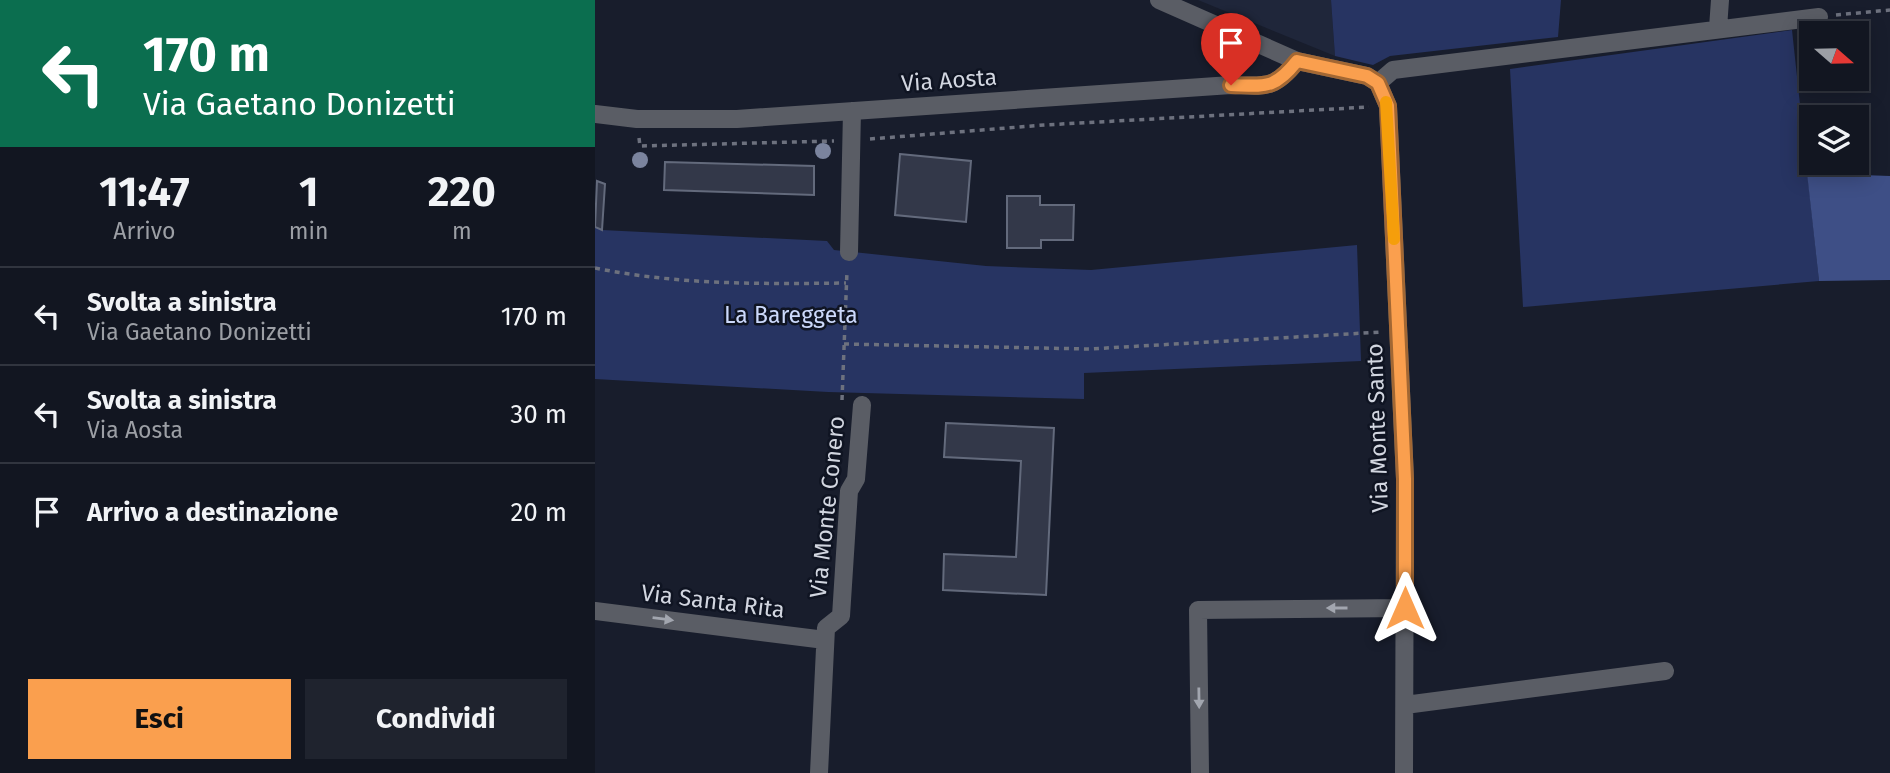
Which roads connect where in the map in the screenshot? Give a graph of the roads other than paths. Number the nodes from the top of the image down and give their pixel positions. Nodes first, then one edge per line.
1 (1159, 0) edge
2 (1720, 0) edge
3 (1819, 17) road end
4 (1718, 28) junction
5 (1297, 61) junction
6 (1378, 83) junction
7 (852, 111) junction
8 (595, 114) edge
9 (849, 252) road end
10 (862, 405) road end
11 (1405, 608) junction
12 (595, 611) edge
13 (825, 640) junction
14 (1665, 671) dead end
15 (1405, 705) junction
16 (819, 773) edge
17 (1200, 773) edge
18 (1404, 773) edge

1 - 5 street
2 - 4 street
3 - 4 street
4 - 6 street
5 - 6 street
5 - 7 street, Via Aosta
6 - 11 street, Via Monte Santo
7 - 8 street, Via Aosta
7 - 9 street
10 - 13 street, Via Monte Conero
11 - 15 street, Via Monte Santo
11 -> 17 street
12 -> 13 street, Via Santa Rita
13 - 16 street, Via Monte Conero
14 - 15 street
15 - 18 street, Via Monte Santo

